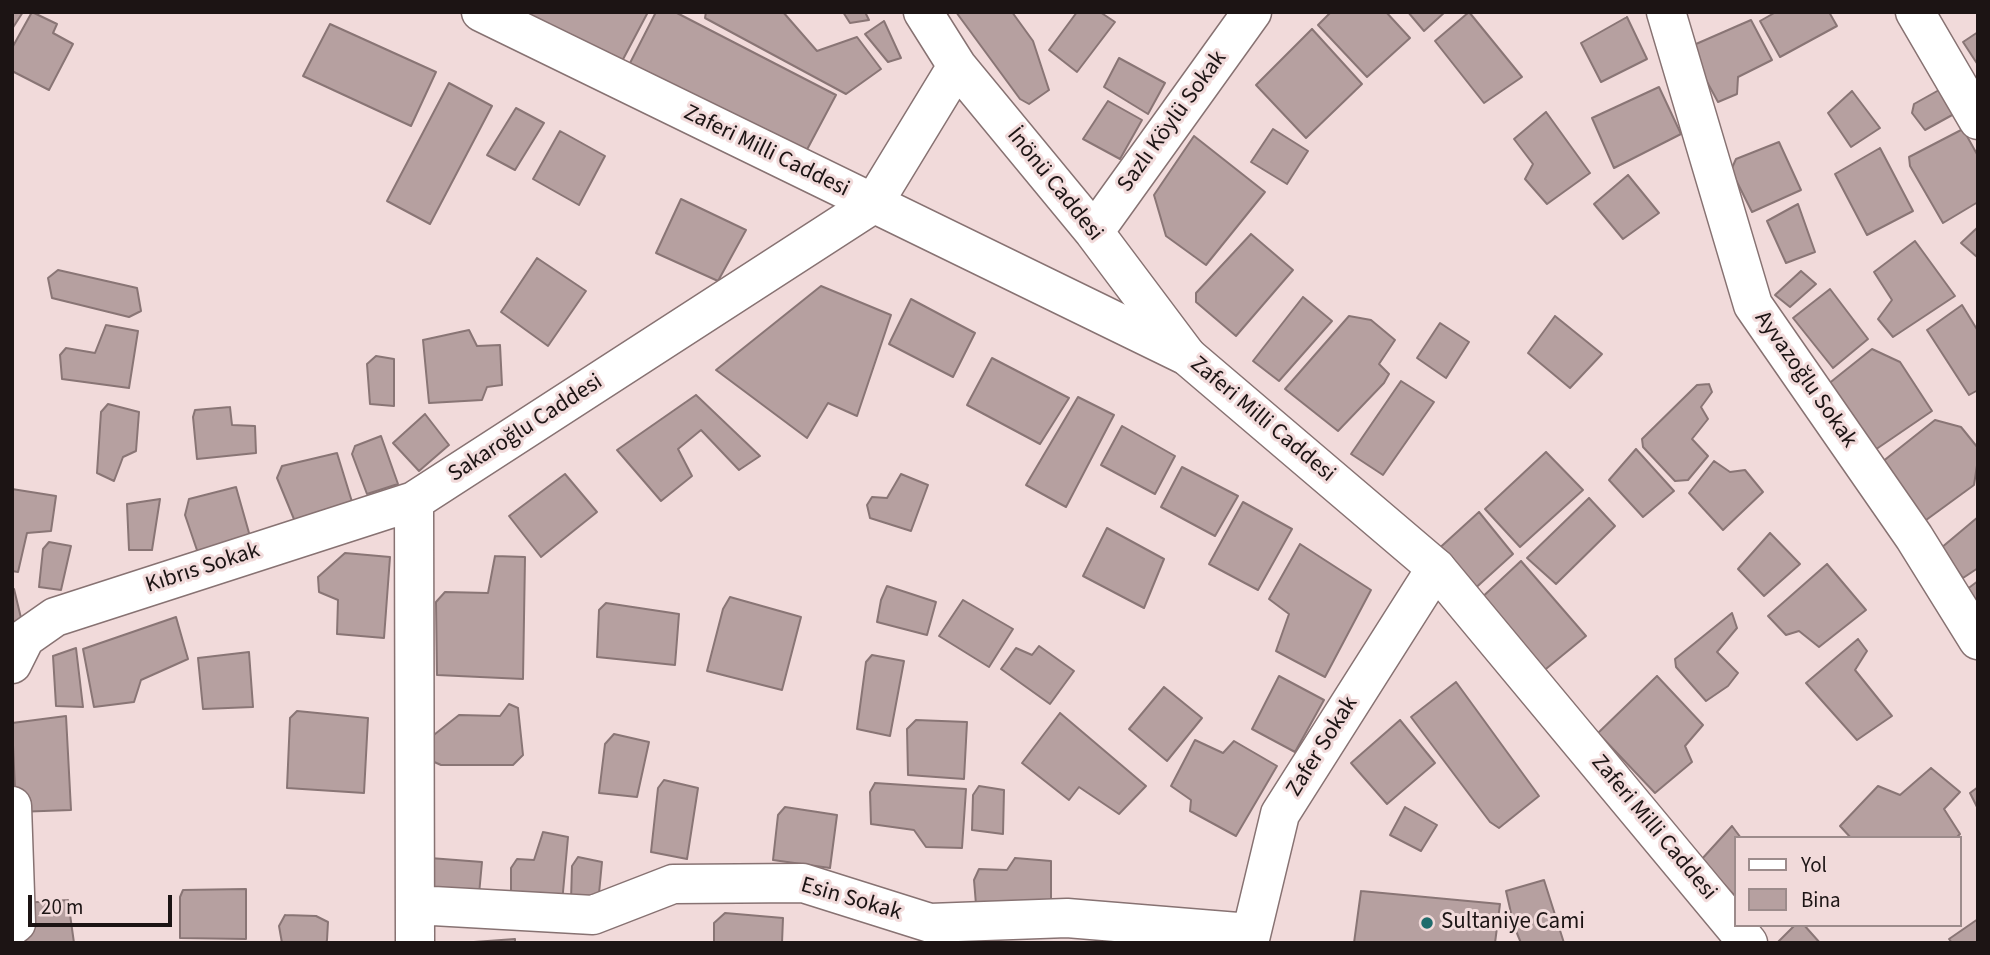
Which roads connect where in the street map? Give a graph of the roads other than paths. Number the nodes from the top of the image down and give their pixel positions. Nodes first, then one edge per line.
1 (481, 12) edge
2 (923, 12) edge
3 (1252, 12) edge
4 (1667, 12) edge
5 (1915, 12) edge
6 (957, 66) junction
7 (1978, 120) edge
8 (873, 204) junction
9 (1094, 232) junction
10 (1187, 356) junction
11 (414, 502) junction
12 (1436, 568) junction
13 (1978, 640) edge
14 (12, 664) edge
15 (12, 806) edge
16 (415, 905) junction
17 (12, 926) edge
18 (1734, 926) edge
19 (1735, 927) edge
20 (1250, 938) edge
21 (415, 943) edge
22 (1748, 943) edge

1 - 8 street, Zaferi Milli Caddesi
2 - 6 street, İnönü Caddesi
3 - 9 street, Sazlı Köylü Sokak
4 - 13 street, Ayvazoğlu Sokak
5 - 7 street
6 - 8 street, Sakaroğlu Caddesi
6 - 9 street, İnönü Caddesi
8 - 10 street, Zaferi Milli Caddesi
8 - 11 street, Sakaroğlu Caddesi
9 - 10 street, İnönü Caddesi
10 - 12 street, Zaferi Milli Caddesi
11 - 14 street, Kıbrıs Sokak
11 - 16 street
12 - 18 street, Zaferi Milli Caddesi
12 - 20 street, Zafer Sokak
15 - 17 street
16 - 20 street, Esin Sokak
16 - 21 street
19 - 22 street, Zaferi Milli Caddesi

